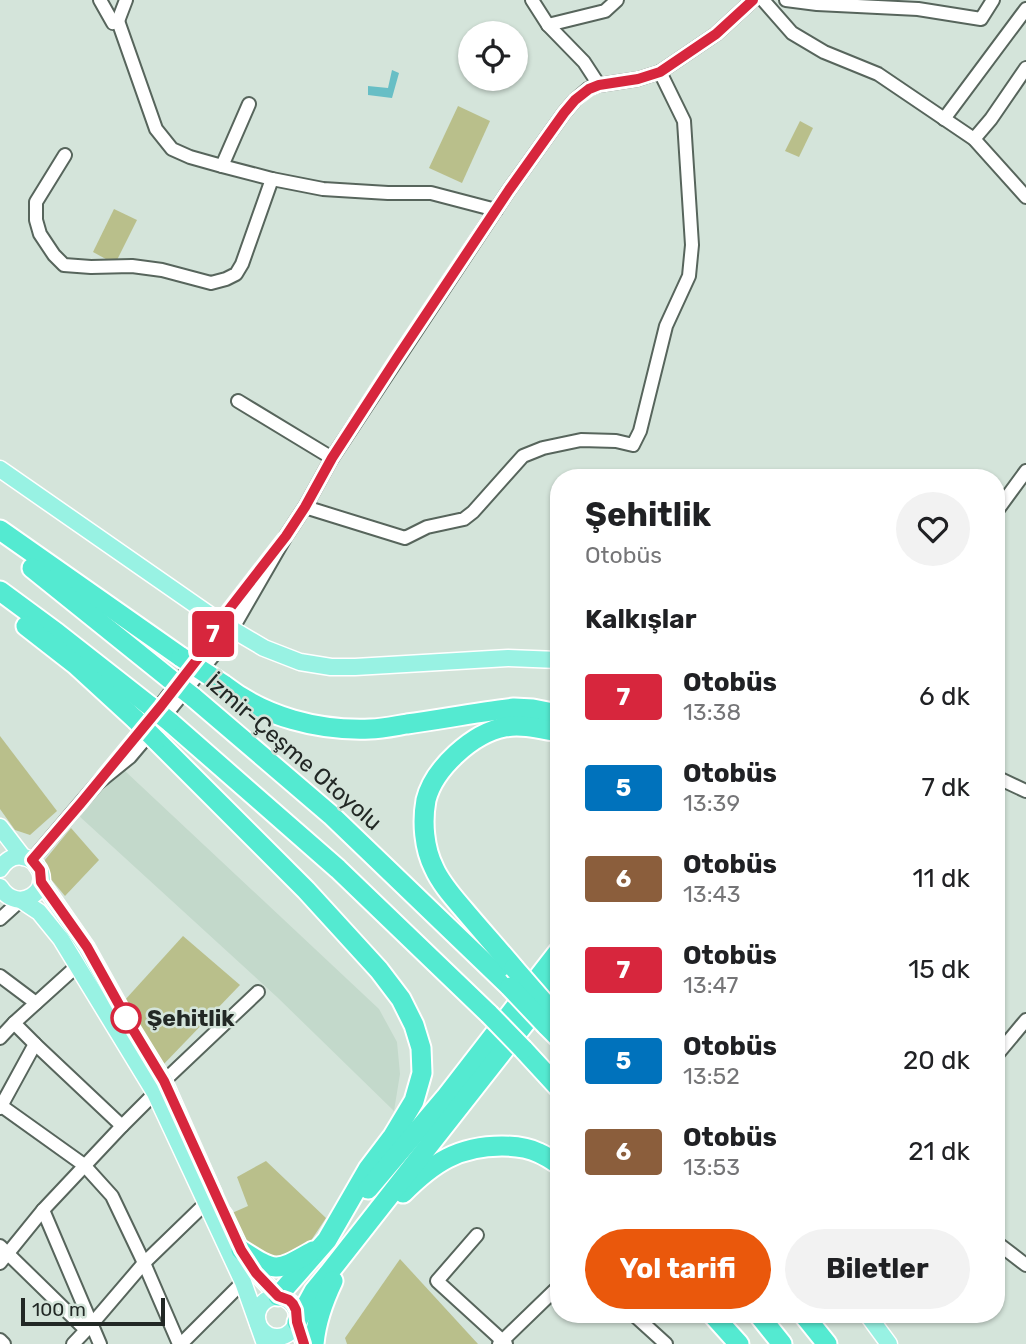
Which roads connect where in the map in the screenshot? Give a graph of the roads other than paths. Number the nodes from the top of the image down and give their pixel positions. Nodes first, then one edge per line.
1 (100, 0) edge
2 (126, 0) edge
3 (617, 0) edge
4 (753, 0) edge
5 (763, 0) edge
6 (786, 0) edge
7 (993, 0) edge
8 (530, 1) edge
9 (818, 2) edge
10 (919, 4) edge
11 (1026, 9) edge
12 (118, 21) junction
13 (548, 25) junction
14 (1026, 68) edge
15 (660, 72) junction
16 (599, 85) junction
17 (249, 104) dead end
18 (944, 119) junction
19 (974, 139) junction
20 (65, 155) dead end
21 (222, 166) junction
22 (272, 179) junction
23 (1026, 197) edge
24 (496, 210) junction
25 (238, 401) dead end
26 (332, 458) junction
27 (0, 469) edge
28 (1026, 471) edge
29 (1005, 500) edge
30 (305, 507) junction
31 (0, 530) edge
32 (0, 542) edge
33 (0, 591) edge
34 (0, 606) edge
35 (227, 625) junction
36 (550, 660) edge
37 (550, 712) edge
38 (143, 713) junction
39 (550, 730) edge
40 (1005, 781) edge
41 (1026, 791) edge
42 (0, 827) edge
43 (28, 859) junction
44 (0, 869) edge
45 (41, 882) junction
46 (0, 887) edge
47 (21, 900) junction
48 (0, 919) edge
49 (550, 962) edge
50 (77, 966) junction
51 (0, 976) edge
52 (512, 978) junction
53 (550, 991) edge
54 (258, 992) dead end
55 (36, 1003) junction
56 (550, 1019) edge
57 (1026, 1020) edge
58 (14, 1023) junction
59 (0, 1038) edge
60 (35, 1045) junction
61 (1005, 1045) edge
62 (550, 1078) edge
63 (160, 1087) junction
64 (0, 1106) edge
65 (122, 1126) junction
66 (550, 1159) edge
67 (84, 1165) junction
68 (207, 1202) junction
69 (43, 1210) junction
70 (477, 1235) dead end
71 (330, 1236) junction
72 (349, 1247) junction
73 (1005, 1249) edge
74 (241, 1250) junction
75 (2, 1254) edge
76 (144, 1263) junction
77 (1026, 1265) edge
78 (243, 1282) junction
79 (550, 1295) edge
80 (278, 1296) junction
81 (297, 1322) junction
82 (643, 1323) edge
83 (720, 1323) edge
84 (765, 1323) edge
85 (810, 1323) edge
86 (875, 1323) edge
87 (258, 1325) junction
88 (89, 1328) junction
89 (0, 1340) edge
90 (503, 1343) edge
91 (4, 1344) edge
92 (73, 1344) edge
93 (100, 1344) edge
94 (180, 1344) edge
95 (265, 1344) edge
96 (304, 1344) edge
97 (314, 1344) edge
98 (666, 1344) edge
99 (739, 1344) edge
100 (782, 1344) edge
101 (827, 1344) edge
102 (889, 1344) edge

1 - 12 street
2 - 12 street
3 - 13 street
4 - 15 street
5 - 18 street
6 - 9 street
7 - 10 street
8 - 13 street
9 - 10 street
11 - 18 street
12 - 21 street
13 - 16 street
14 - 19 street
15 - 16 street
15 - 30 street
16 - 24 street
17 - 21 street
18 - 19 street
19 - 23 street
20 - 22 street
21 - 22 street
22 - 24 street
24 - 26 street
25 - 26 street
26 - 30 street
27 - 35 main road
28 - 29 street
30 - 35 street
31 - 37 highway, bridge
32 - 52 highway, İzmir-Çeşme Otoyolu, bridge
33 - 38 highway
34 - 38 highway
35 - 36 main road
35 - 43 street
38 - 62 highway, bridge
38 - 71 highway, bridge
39 - 52 highway
40 - 41 street
42 - 43 main road
43 - 44 main road
43 - 45 main road
45 - 47 main road
45 - 63 main road
46 - 47 main road
47 - 48 street
47 - 50 main road
49 - 71 highway
50 - 55 street
50 - 63 main road
51 - 55 street
52 - 56 highway, bridge
53 - 72 highway
54 - 63 street
55 - 58 street
57 - 61 street
58 - 59 street
58 - 60 street
60 - 64 street
60 - 65 street
63 - 65 street
63 - 68 main road
63 - 74 main road
64 - 67 street
65 - 67 street
66 - 72 highway
67 - 69 street
67 - 76 street
68 - 76 street
68 - 78 main road
69 - 75 street
69 - 88 street
70 - 90 street
71 - 74 highway
71 - 80 highway
72 - 81 highway
72 - 97 highway
73 - 77 street
74 - 80 main road
75 - 88 street
76 - 88 street
76 - 94 street
78 - 87 main road
78 - 94 street
79 - 90 street
80 - 81 main road
80 - 87 main road
81 - 87 main road
81 - 96 main road
82 - 98 street
83 - 99 highway
84 - 100 highway
85 - 101 highway
86 - 102 main road
87 - 95 main road
88 - 92 street
88 - 93 street
89 - 91 street

